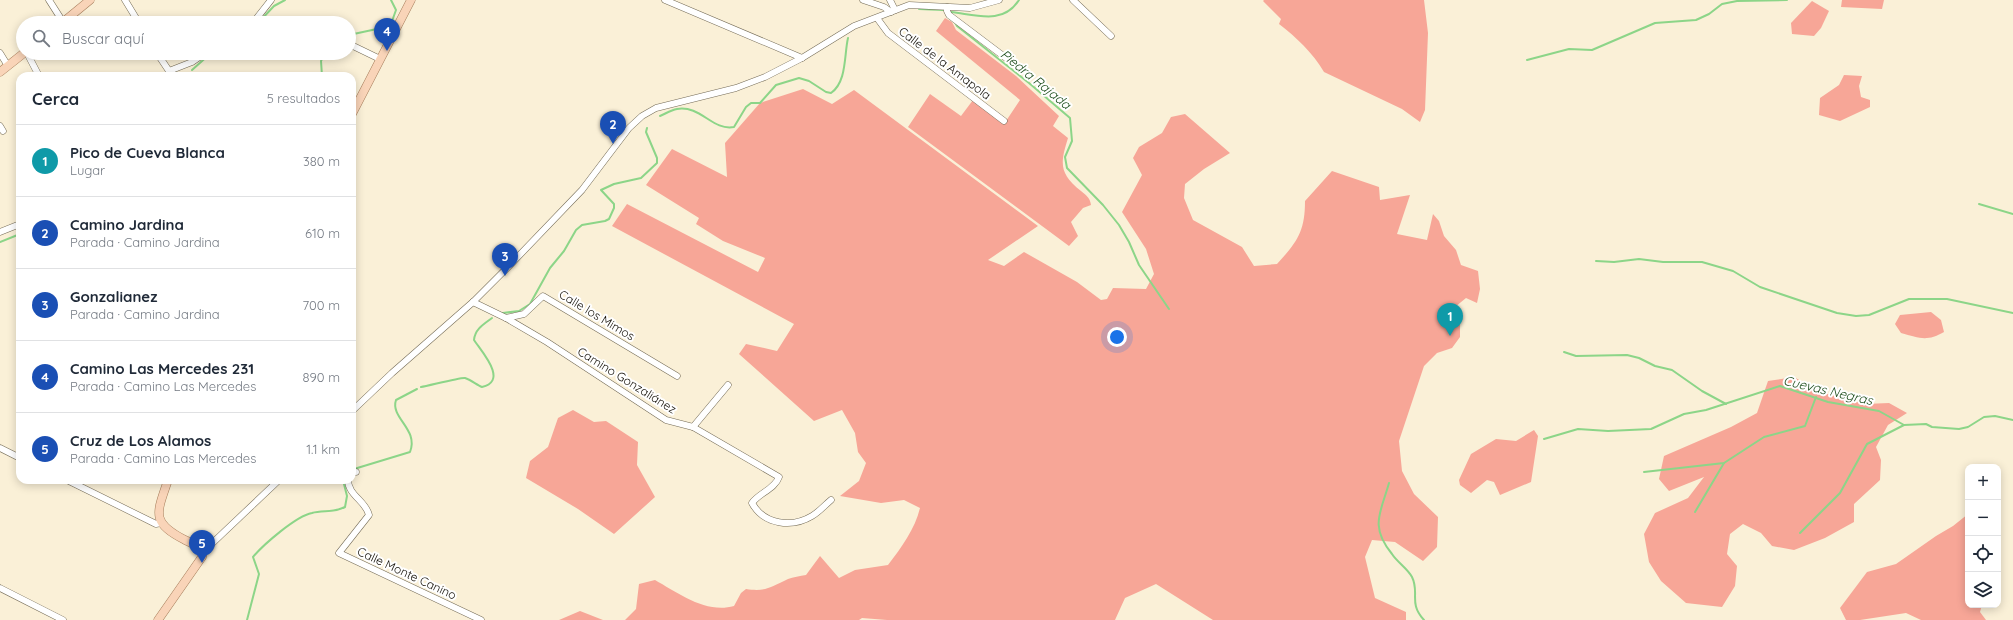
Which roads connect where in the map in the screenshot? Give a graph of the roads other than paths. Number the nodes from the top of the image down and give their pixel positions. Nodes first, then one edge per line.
1 (49, 0) edge
2 (90, 0) edge
3 (125, 0) edge
4 (271, 0) edge
5 (411, 0) edge
6 (665, 0) edge
7 (863, 0) edge
8 (890, 0) edge
9 (999, 0) edge
10 (1074, 0) edge
11 (947, 7) junction
12 (893, 11) junction
13 (58, 16) edge
14 (71, 16) edge
15 (135, 16) edge
16 (258, 16) edge
17 (876, 18) junction
18 (1111, 36) dead end
19 (356, 47) edge
20 (0, 53) edge
21 (802, 58) junction
22 (1006, 58) dead end
23 (380, 59) junction
24 (16, 60) edge
25 (31, 60) edge
26 (161, 60) edge
27 (195, 60) edge
28 (8, 66) junction
29 (0, 72) edge
30 (37, 72) edge
31 (167, 72) edge
32 (172, 72) edge
33 (356, 106) edge
34 (1004, 121) dead end
35 (16, 226) edge
36 (0, 232) edge
37 (473, 302) junction
38 (506, 318) junction
39 (677, 376) dead end
40 (728, 385) dead end
41 (356, 407) edge
42 (693, 427) junction
43 (0, 448) edge
44 (16, 456) edge
45 (75, 484) edge
46 (167, 484) edge
47 (275, 484) edge
48 (348, 484) edge
49 (832, 500) dead end
50 (161, 523) junction
51 (203, 552) junction
52 (0, 588) edge
53 (62, 620) edge
54 (158, 620) edge
55 (481, 620) edge

1 - 13 street
2 - 14 main road
3 - 15 street
4 - 16 street
5 - 23 main road
6 - 21 street
7 - 12 street
8 - 12 street
9 - 11 street
10 - 18 street
11 - 12 street
11 - 22 street
12 - 17 street
17 - 21 street
17 - 34 street, Calle de la Amapola
19 - 23 street
20 - 28 street
21 - 37 street
23 - 33 main road
24 - 28 main road
25 - 30 street
26 - 31 street
27 - 32 street
28 - 29 main road
35 - 36 street
37 - 38 street, Camino Gonzaliánez
37 - 41 street
38 - 39 street, Calle los Mimos
38 - 42 street, Camino Gonzaliánez
40 - 42 street
42 - 49 street, Camino Gonzaliánez
43 - 44 street
45 - 50 street
46 - 50 main road
47 - 51 street
48 - 55 street, Calle Monte Canino
50 - 51 main road
51 - 54 main road
52 - 53 street

